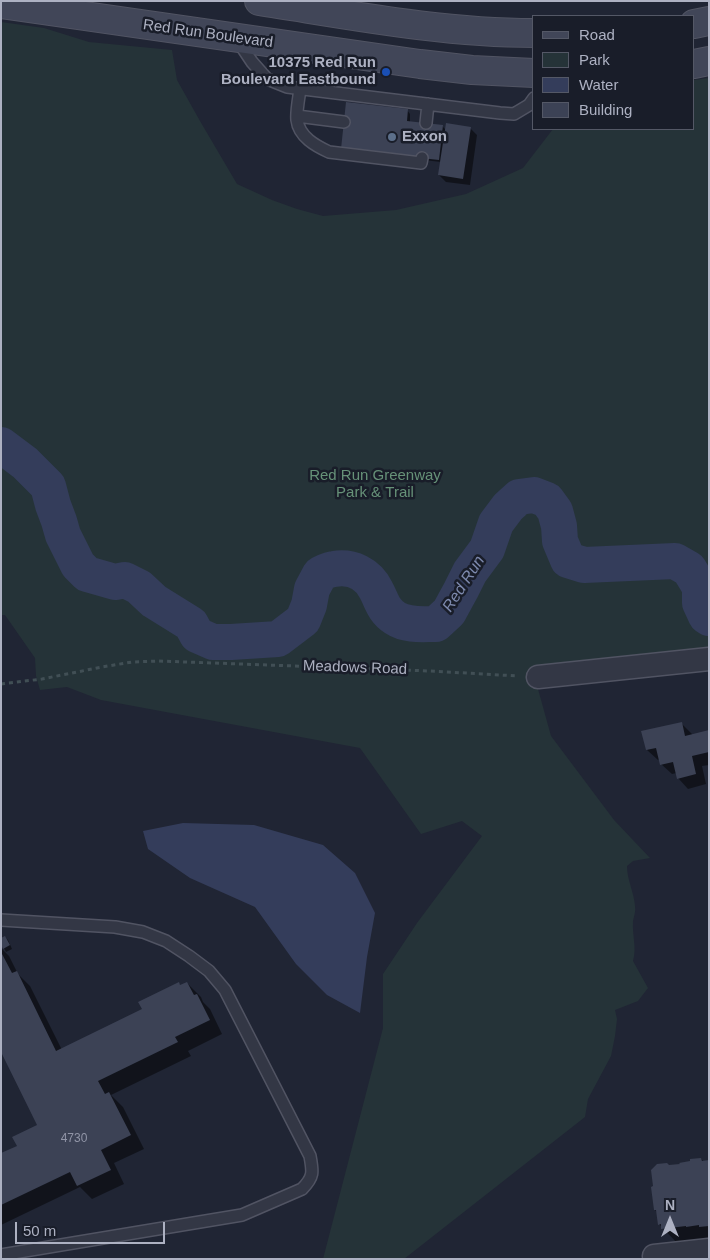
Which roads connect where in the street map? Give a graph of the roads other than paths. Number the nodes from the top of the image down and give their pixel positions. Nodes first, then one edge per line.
1 (259, 1) edge
2 (1, 4) edge
3 (709, 21) edge
4 (695, 24) edge
5 (532, 33) edge
6 (236, 38) junction
7 (709, 61) edge
8 (695, 64) edge
9 (532, 74) edge
10 (300, 89) junction
11 (532, 101) edge
12 (428, 104) junction
13 (297, 116) junction
14 (344, 122) dead end
15 (426, 123) dead end
16 (422, 158) dead end
17 (709, 659) edge
18 (538, 677) road end
19 (1, 920) edge
20 (709, 1250) edge
21 (1, 1255) edge
22 (654, 1256) dead end

1 - 5 main road
2 - 6 main road, Red Run Boulevard
3 - 4 main road
6 - 9 main road, Red Run Boulevard
6 - 10 lane
7 - 8 main road
10 - 12 lane
10 - 13 lane
11 - 12 lane
12 - 15 lane
13 - 14 lane
13 - 16 lane
17 - 18 street
19 - 21 lane
20 - 22 street

